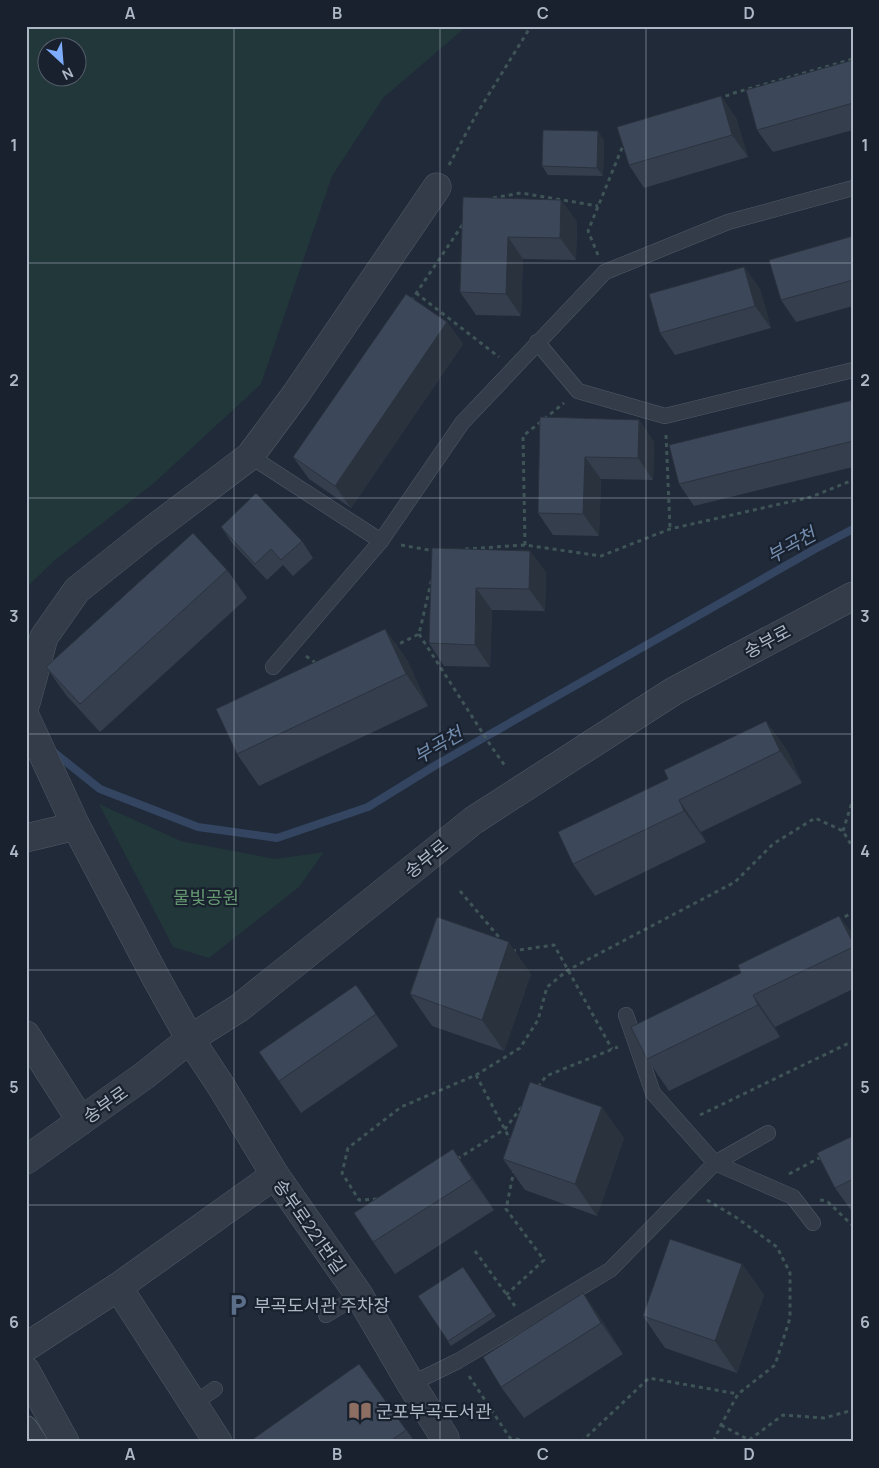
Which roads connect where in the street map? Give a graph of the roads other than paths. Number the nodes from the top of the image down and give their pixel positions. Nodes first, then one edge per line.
1 (437, 187) road end
2 (853, 188) edge
3 (537, 342) junction
4 (853, 370) edge
5 (250, 456) junction
6 (381, 541) junction
7 (853, 596) edge
8 (273, 667) dead end
9 (26, 703) edge
10 (26, 718) edge
11 (76, 826) junction
12 (26, 838) edge
13 (626, 1015) dead end
14 (26, 1035) edge
15 (190, 1039) junction
16 (81, 1121) junction
17 (768, 1133) dead end
18 (26, 1160) edge
19 (716, 1163) junction
20 (275, 1175) junction
21 (813, 1223) dead end
22 (118, 1287) junction
23 (358, 1295) junction
24 (326, 1315) dead end
25 (26, 1347) edge
26 (26, 1370) edge
27 (411, 1384) junction
28 (26, 1427) edge
29 (446, 1440) edge
30 (36, 1442) edge
31 (65, 1442) edge
32 (218, 1442) edge

1 - 5 street
2 - 3 lane
3 - 4 lane
3 - 6 lane
5 - 6 lane
5 - 9 street
6 - 8 lane
7 - 15 street, 송부로
10 - 11 street, 송부로221번길
11 - 12 street
11 - 15 street, 송부로221번길
13 - 19 lane
14 - 16 street
15 - 16 street, 송부로
15 - 20 street, 송부로221번길
16 - 18 street, 송부로
17 - 19 lane
19 - 21 lane
19 - 27 lane
20 - 22 street
20 - 23 street, 송부로221번길
22 - 25 street
22 - 32 street
23 - 24 lane
23 - 27 street, 송부로221번길
26 - 31 street
27 - 29 street, 송부로221번길
28 - 30 street

